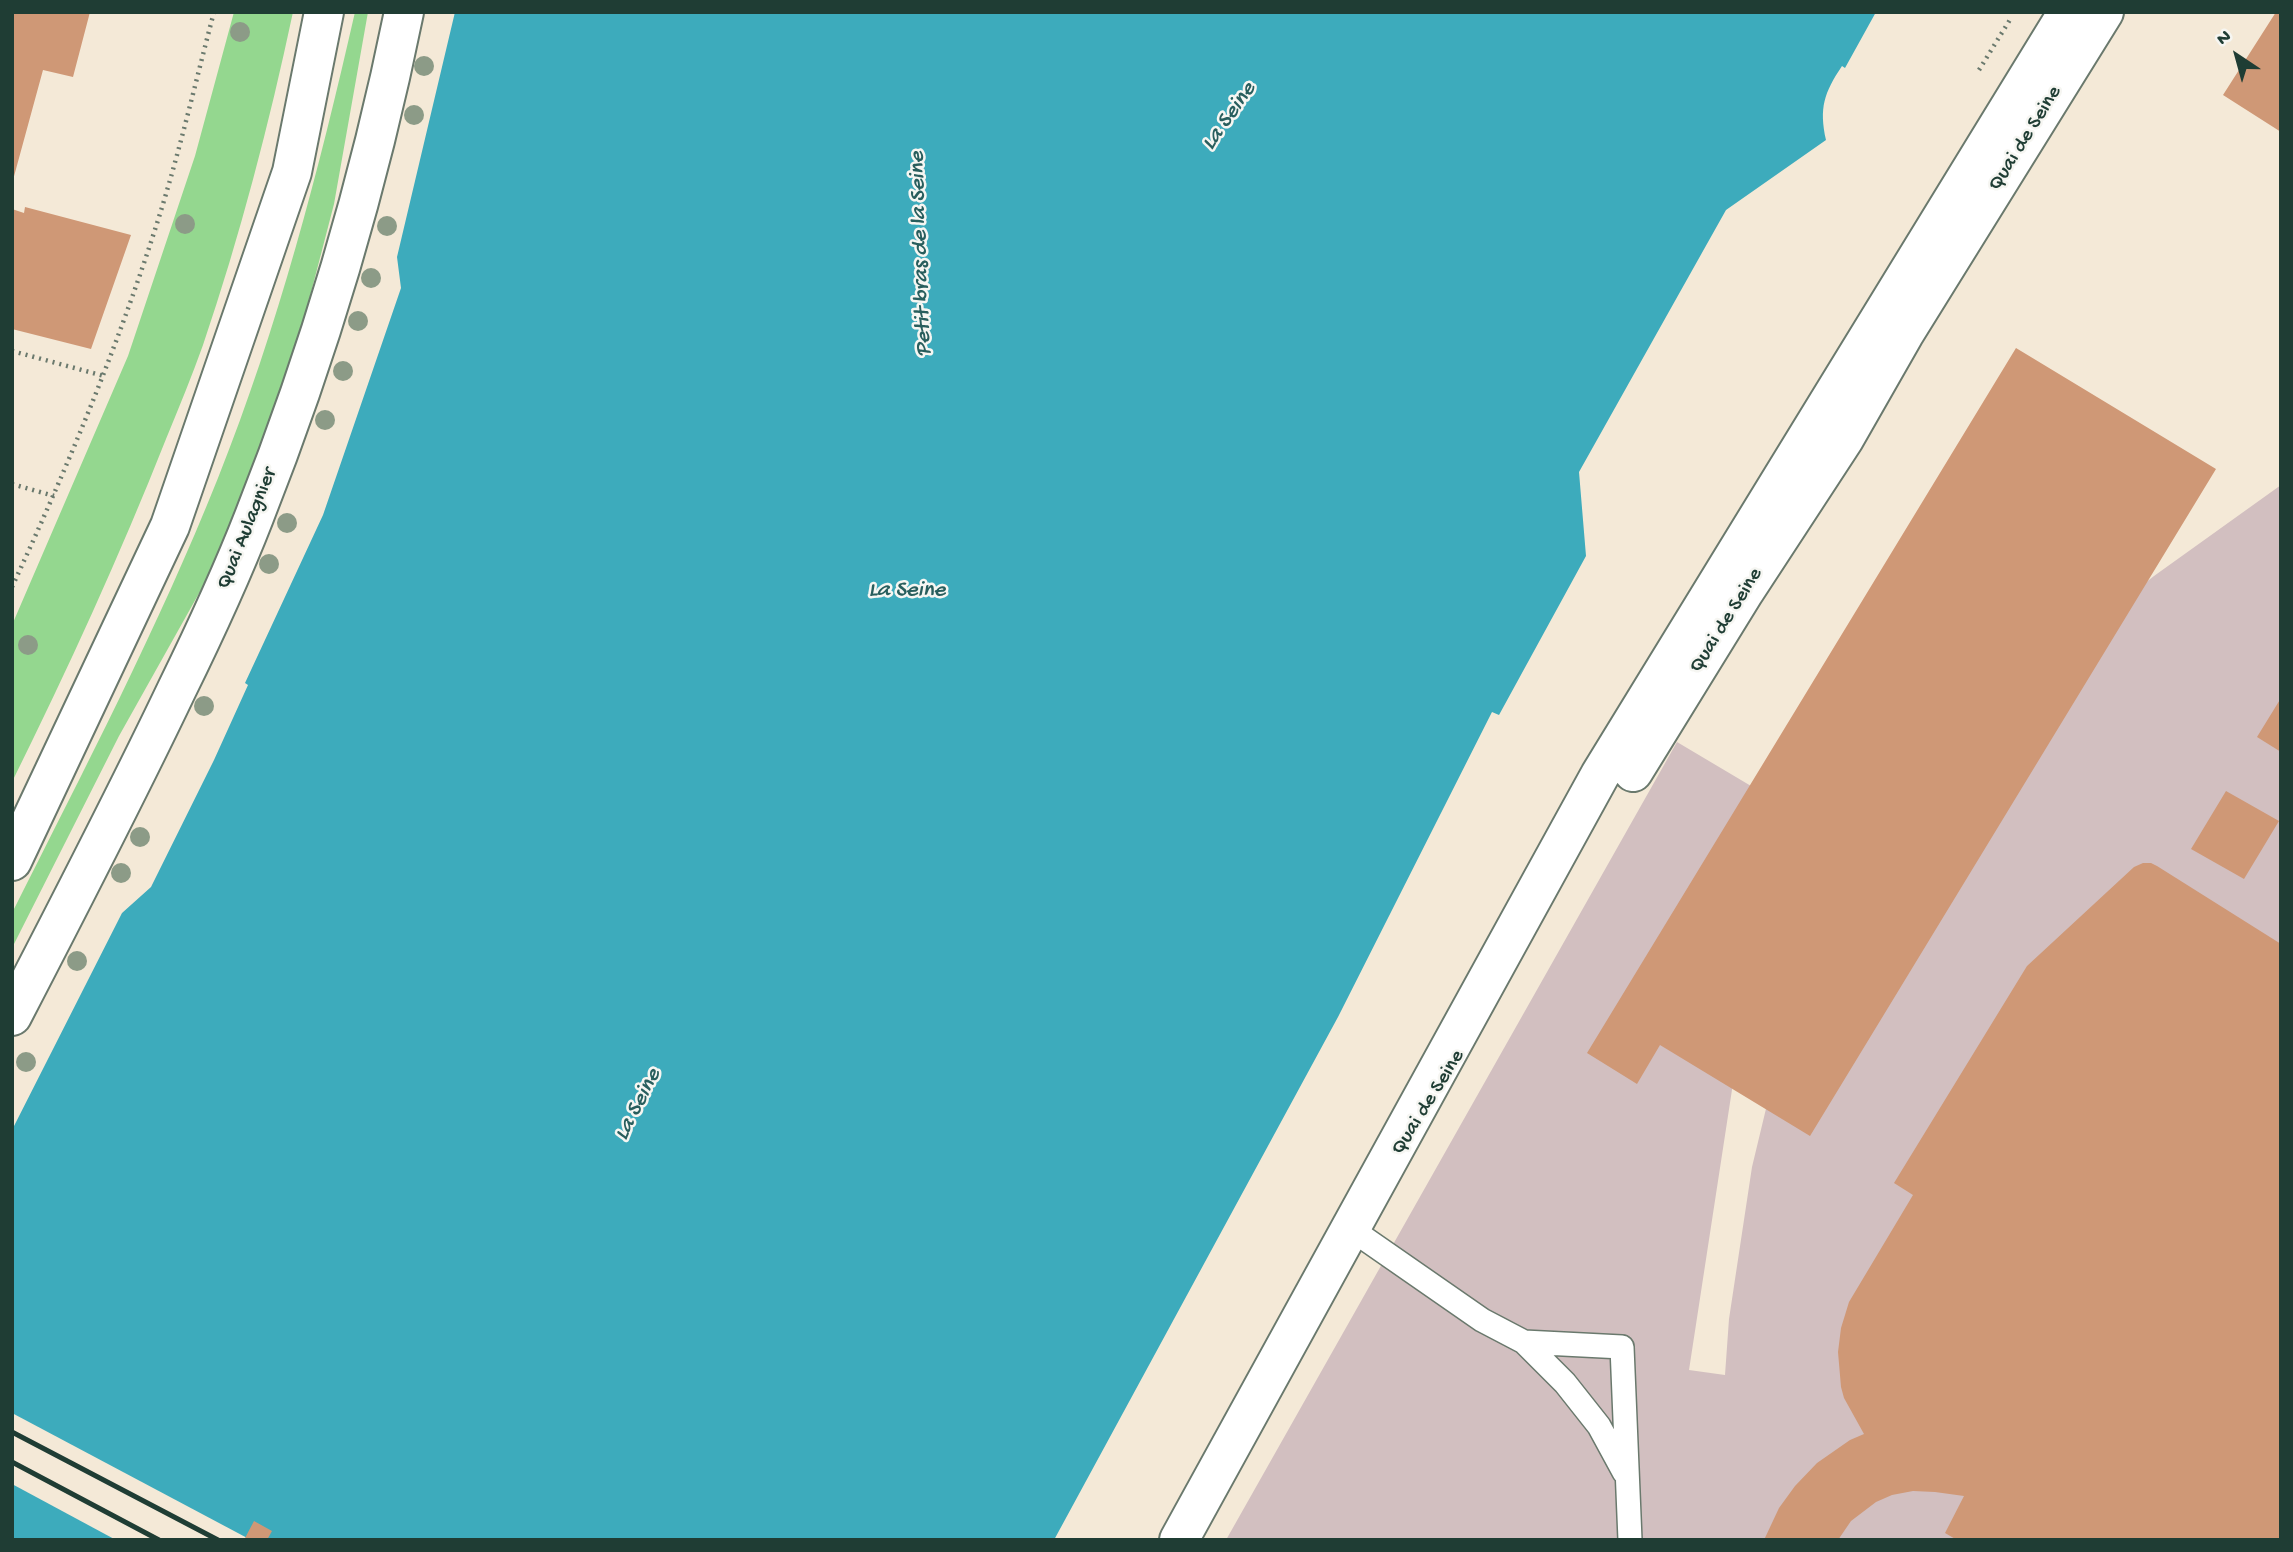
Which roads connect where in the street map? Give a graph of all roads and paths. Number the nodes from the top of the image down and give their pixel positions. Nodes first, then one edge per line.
1 (214, 12) edge
2 (324, 12) edge
3 (404, 12) edge
4 (2068, 12) edge
5 (2104, 12) edge
6 (12, 351) edge
7 (104, 376) junction
8 (12, 484) edge
9 (54, 496) junction
10 (12, 587) edge
11 (12, 861) edge
12 (12, 1016) edge
13 (1351, 1229) junction
14 (1524, 1342) junction
15 (1626, 1475) junction
16 (1179, 1540) edge
17 (1630, 1540) edge

1 - 7 path
2 - 11 main road
3 - 12 main road, Quai Aulagnier
4 - 13 main road, Quai de Seine
5 - 13 main road, Quai de Seine
6 - 7 path
7 - 9 path
8 - 9 path
9 - 10 path
13 - 14 lane
13 - 16 main road, Quai de Seine
14 - 15 lane
14 - 15 lane
15 - 17 lane

